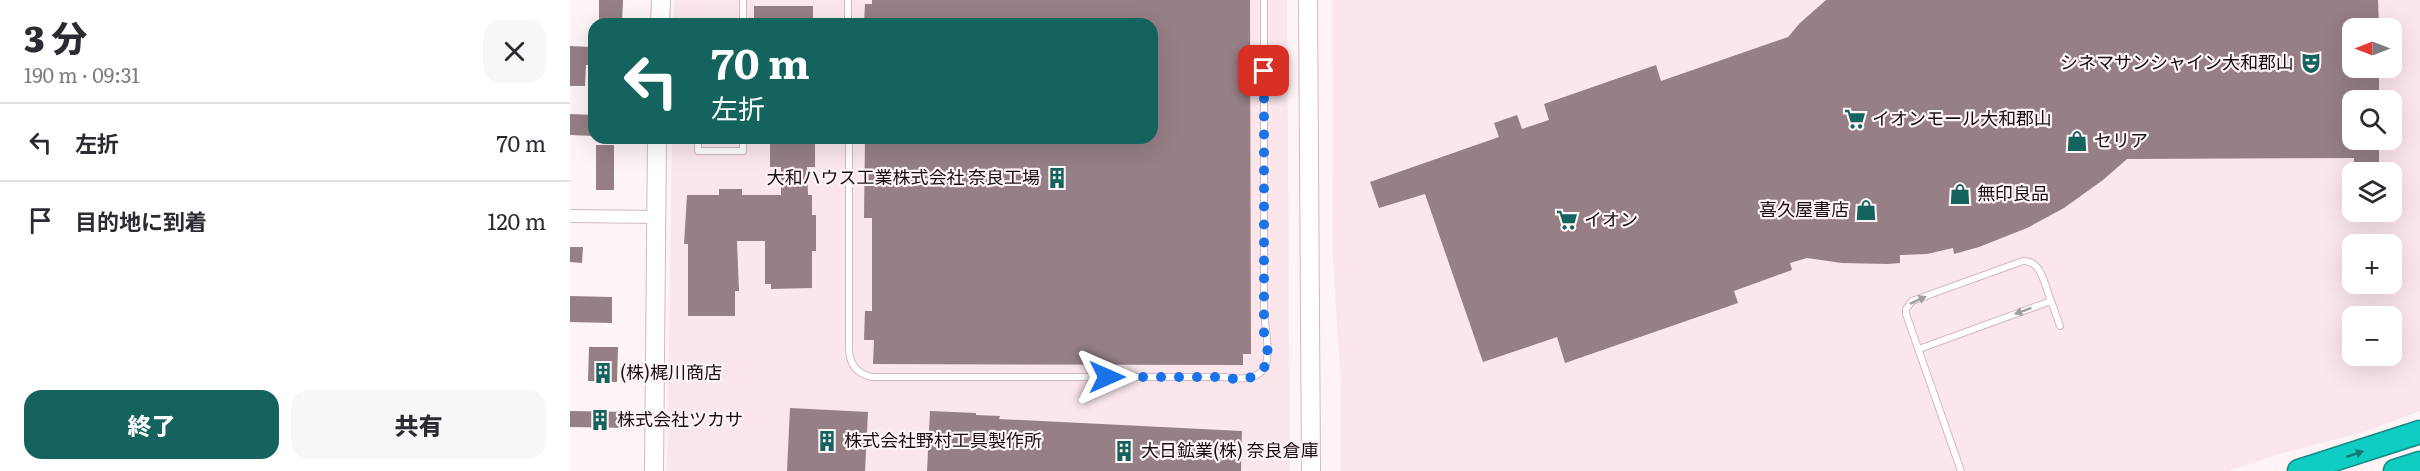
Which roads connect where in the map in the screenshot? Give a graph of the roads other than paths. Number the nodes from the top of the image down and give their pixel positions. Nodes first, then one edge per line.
1 (661, 0) edge
2 (743, 0) edge
3 (848, 0) edge
4 (1264, 0) edge
5 (1308, 0) edge
6 (660, 18) edge
7 (743, 18) edge
8 (848, 18) edge
9 (657, 144) edge
10 (698, 144) edge
11 (743, 144) edge
12 (849, 144) edge
13 (570, 216) edge
14 (657, 217) junction
15 (2051, 301) junction
16 (2060, 326) dead end
17 (1919, 349) junction
18 (2420, 432) edge
19 (2420, 463) edge
20 (654, 471) edge
21 (1311, 471) edge
22 (1961, 471) edge
23 (2299, 471) edge
24 (2395, 471) edge

1 - 6 street
2 - 7 lane
3 - 8 lane
4 - 12 lane
5 - 21 street
9 - 14 street
10 - 11 lane
13 - 14 street
14 - 20 street
15 - 16 lane
15 -> 17 lane
17 -> 15 lane
17 - 22 lane
23 -> 18 highway
19 - 24 highway

